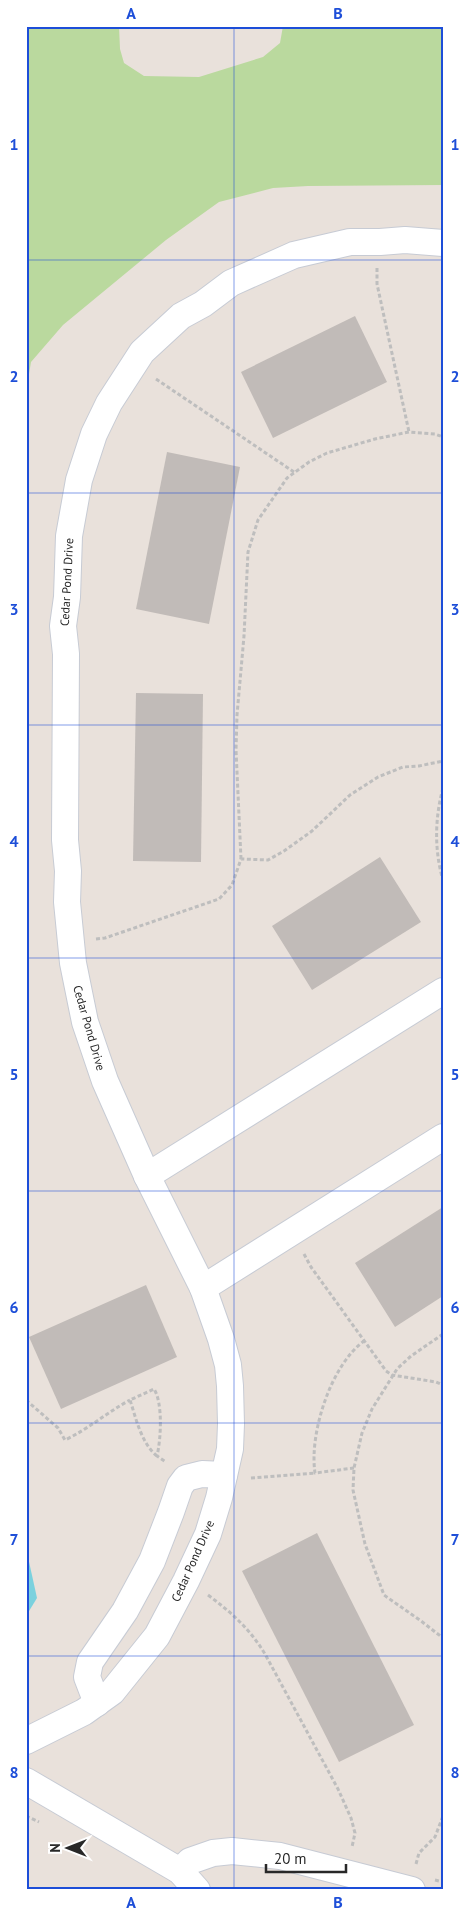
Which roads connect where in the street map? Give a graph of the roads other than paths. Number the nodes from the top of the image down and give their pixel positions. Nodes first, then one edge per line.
1 (443, 244) edge
2 (443, 991) edge
3 (443, 1137) edge
4 (148, 1176) junction
5 (203, 1288) junction
6 (224, 1474) junction
7 (97, 1703) junction
8 (26, 1741) edge
9 (26, 1781) edge
10 (180, 1871) junction
11 (420, 1878) edge
12 (197, 1890) edge

1 - 4 street, Cedar Pond Drive
2 - 4 street
3 - 5 street
4 - 5 street, Cedar Pond Drive
5 - 6 street, Cedar Pond Drive
6 - 7 street, Cedar Pond Drive
6 - 7 street
7 - 8 street, Cedar Pond Drive
9 - 10 street
10 - 11 street
10 - 12 street

